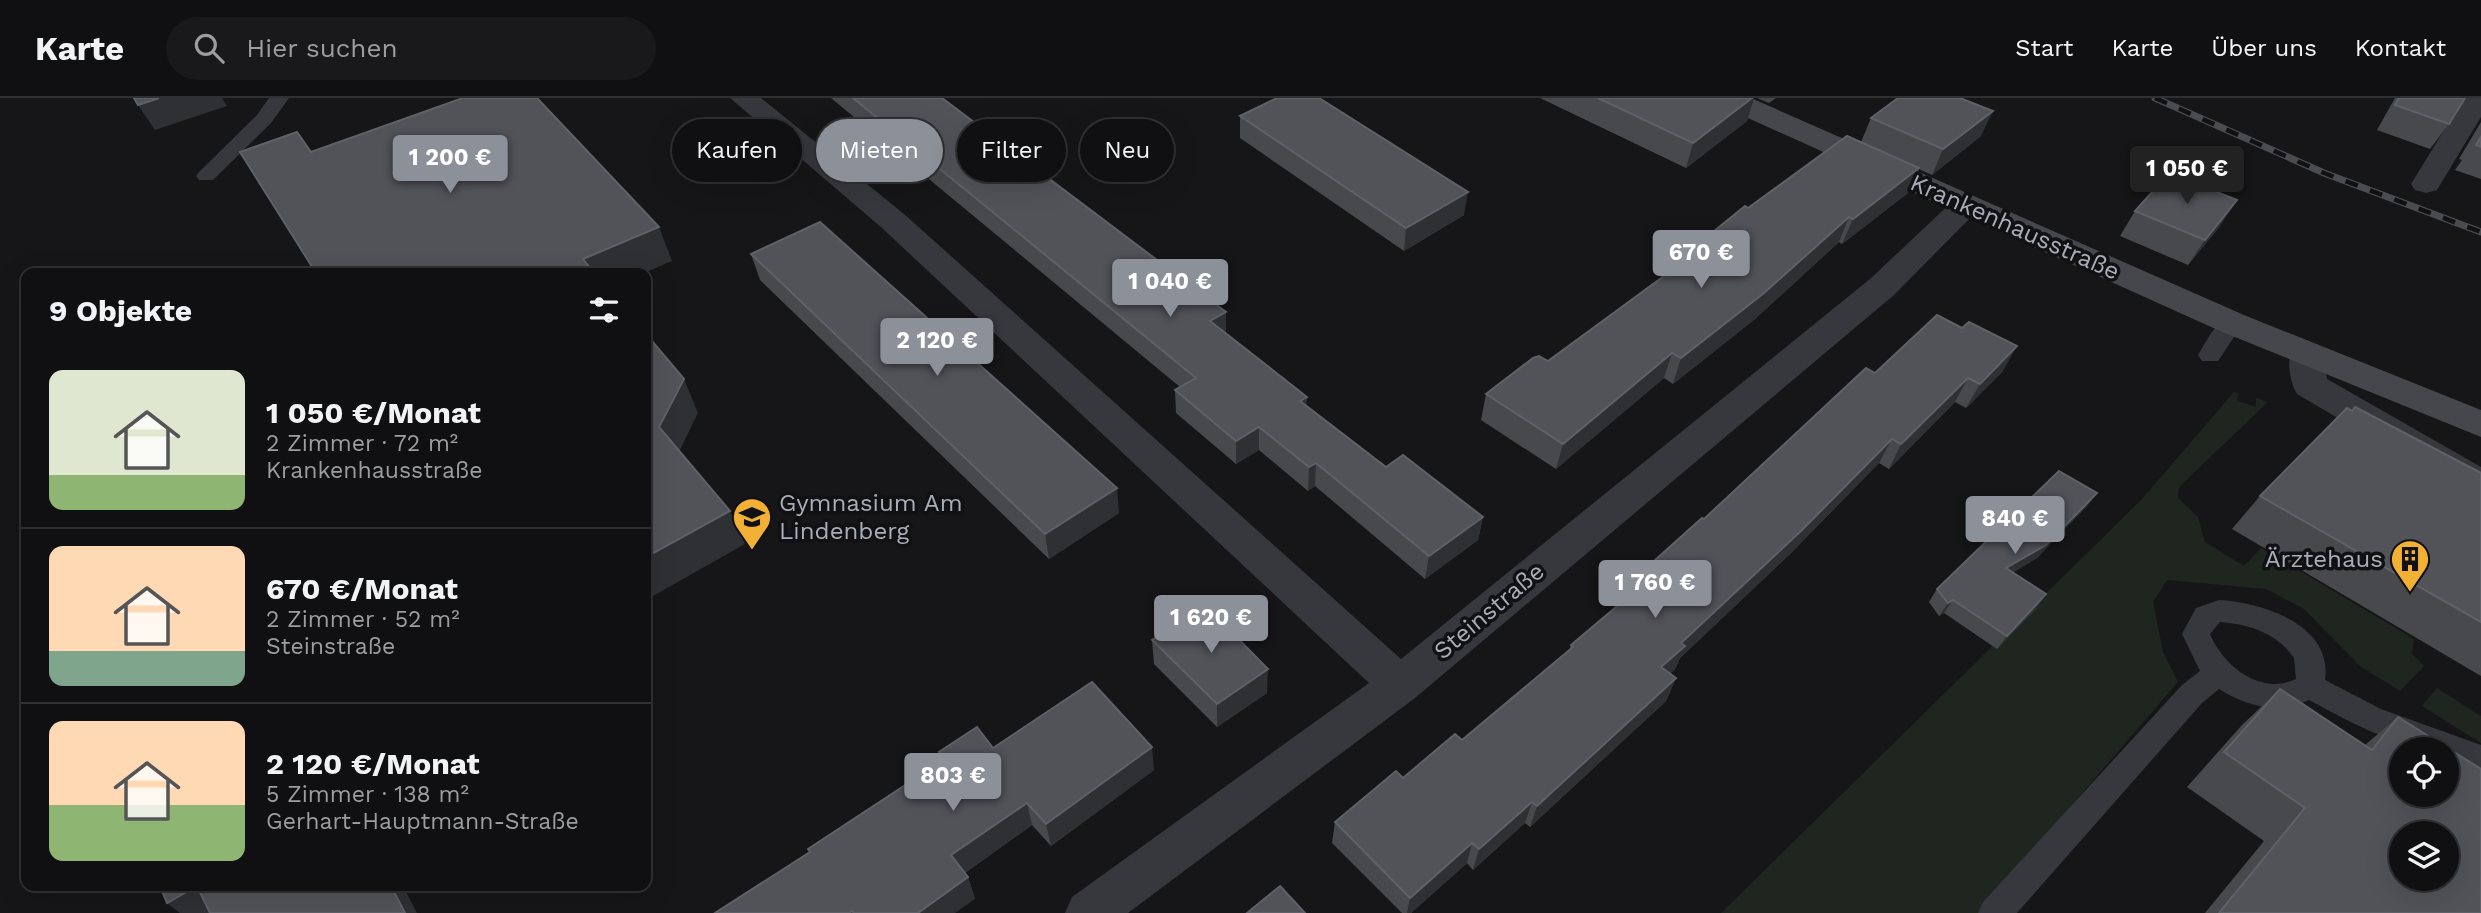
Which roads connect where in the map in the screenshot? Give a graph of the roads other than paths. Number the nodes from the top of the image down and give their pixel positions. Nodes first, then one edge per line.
1 (279, 98) edge
2 (744, 98) edge
3 (1727, 98) edge
4 (2479, 98) edge
5 (206, 176) dead end
6 (2426, 184) dead end
7 (1966, 206) junction
8 (2232, 323) junction
9 (2306, 353) junction
10 (2210, 355) dead end
11 (2481, 424) edge
12 (2481, 485) edge
13 (2218, 673) junction
14 (1400, 685) junction
15 (2309, 686) junction
16 (2370, 718) junction
17 (2389, 744) edge
18 (2481, 758) edge
19 (1089, 913) edge
20 (1995, 913) edge

1 - 5 lane
2 - 14 street
3 - 7 street, Krankenhausstraße
4 - 6 street
7 - 8 street, Krankenhausstraße
7 - 14 street, Steinstraße
8 - 9 street, Krankenhausstraße
8 - 10 lane
9 - 11 street, Krankenhausstraße
9 - 12 street
13 - 15 lane
13 - 15 lane
13 - 20 lane
14 - 19 street, Steinstraße
15 - 16 lane
16 - 17 lane
16 - 18 lane

